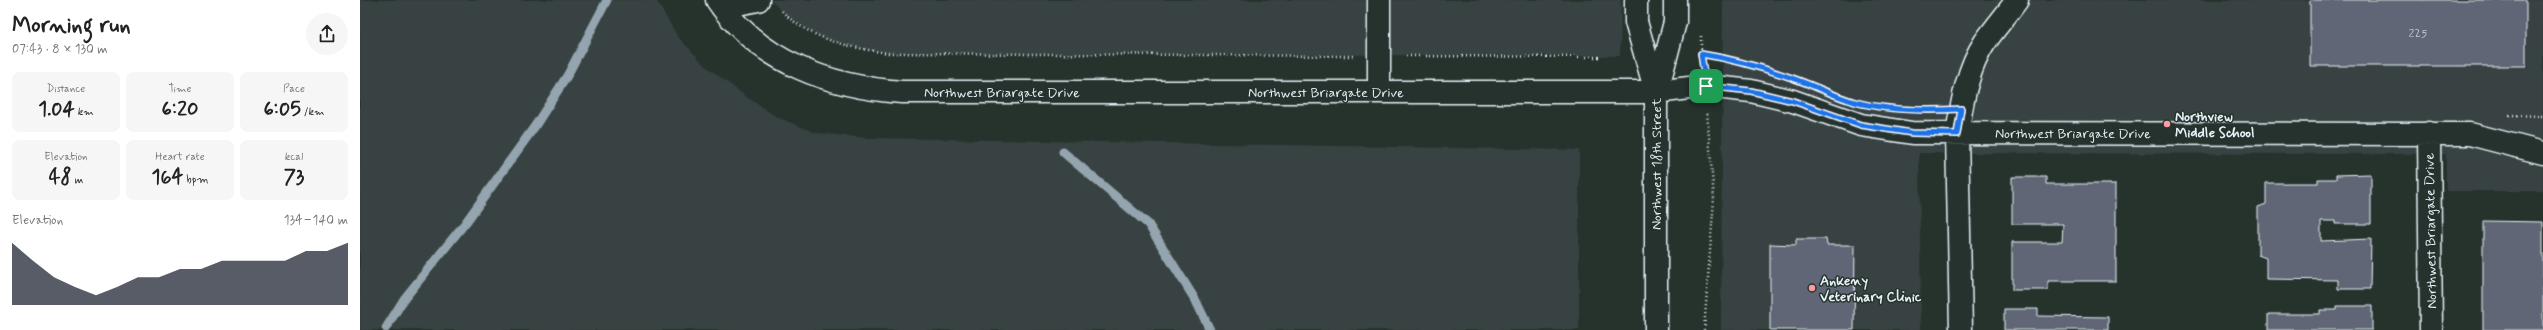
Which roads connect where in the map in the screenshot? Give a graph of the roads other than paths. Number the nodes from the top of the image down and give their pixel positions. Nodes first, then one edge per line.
1 (758, 0) edge
2 (1380, 0) edge
3 (1636, 0) edge
4 (1675, 0) edge
5 (2017, 0) edge
6 (719, 4) edge
7 (1379, 92) junction
8 (1656, 92) junction
9 (2429, 133) junction
10 (1957, 134) junction
11 (2543, 153) edge
12 (1656, 330) edge
13 (1961, 330) edge
14 (2431, 330) edge

1 - 6 street
2 - 7 street
3 - 8 street, Northwest 18th Street
4 - 8 street
5 - 10 street
6 - 7 street, Northwest Briargate Drive
7 - 8 street, Northwest Briargate Drive
8 - 10 street, Northwest Briargate Drive
8 - 12 street, Northwest 18th Street
9 - 10 street, Northwest Briargate Drive
9 - 11 street, Northwest Briargate Drive
9 - 14 street, Northwest Briargate Drive
10 - 13 street

